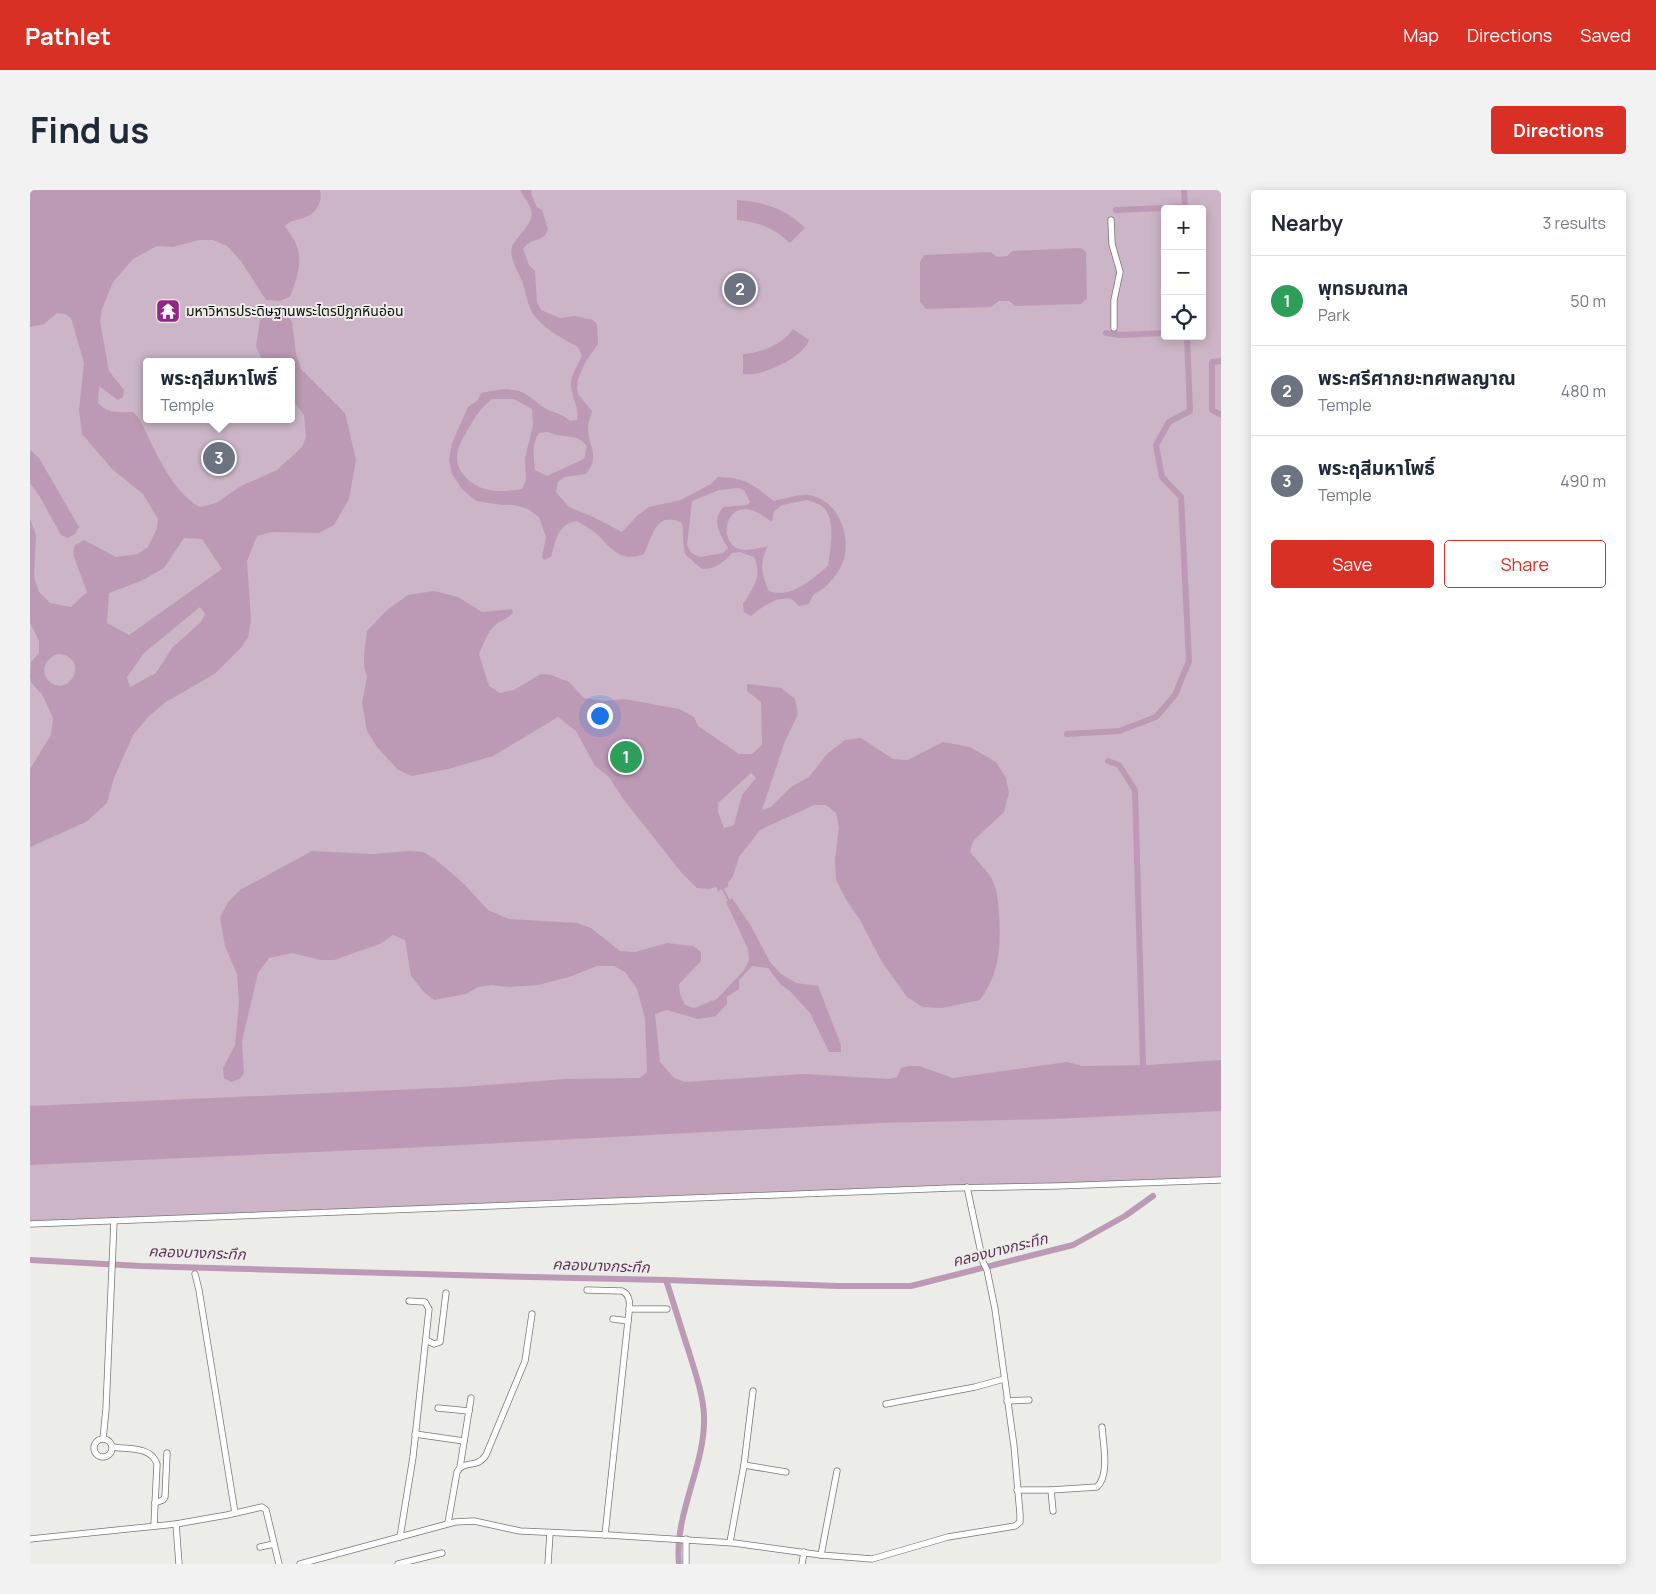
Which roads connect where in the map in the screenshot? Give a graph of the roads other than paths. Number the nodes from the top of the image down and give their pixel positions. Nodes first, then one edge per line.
1 (1111, 220) dead end
2 (1114, 328) dead end
3 (1221, 1180) edge
4 (967, 1187) junction
5 (114, 1221) junction
6 (30, 1224) edge
7 (194, 1274) dead end
8 (586, 1290) dead end
9 (446, 1293) dead end
10 (408, 1301) dead end
11 (629, 1309) junction
12 (667, 1309) dead end
13 (532, 1314) dead end
14 (613, 1319) dead end
15 (628, 1321) junction
16 (426, 1340) junction
17 (1004, 1379) junction
18 (753, 1391) dead end
19 (471, 1398) dead end
20 (1029, 1400) dead end
21 (1007, 1401) junction
22 (886, 1404) dead end
23 (438, 1408) dead end
24 (469, 1411) junction
25 (1102, 1427) dead end
26 (415, 1434) junction
27 (102, 1439) junction
28 (464, 1442) junction
29 (113, 1447) junction
30 (167, 1453) dead end
31 (744, 1465) junction
32 (460, 1467) junction
33 (837, 1471) dead end
34 (786, 1472) dead end
35 (1017, 1490) junction
36 (1051, 1490) junction
37 (155, 1503) junction
38 (1052, 1511) dead end
39 (235, 1513) junction
40 (448, 1523) junction
41 (176, 1524) junction
42 (154, 1525) junction
43 (550, 1533) junction
44 (605, 1535) junction
45 (400, 1537) junction
46 (30, 1539) edge
47 (686, 1539) junction
48 (730, 1542) junction
49 (274, 1544) junction
50 (260, 1547) dead end
51 (804, 1552) junction
52 (442, 1553) dead end
53 (821, 1555) junction
54 (179, 1564) edge
55 (279, 1564) edge
56 (300, 1564) edge
57 (398, 1564) edge
58 (548, 1564) edge
59 (686, 1564) edge
60 (802, 1564) edge

1 - 2 street
3 - 4 street
4 - 5 street
4 - 17 street
5 - 6 street
5 - 27 street
7 - 39 street
8 - 11 street
9 - 16 street
10 - 16 street
11 - 12 street
11 - 15 street
13 - 32 street
14 - 15 street
15 - 44 street
16 - 26 street
17 - 21 street
17 - 22 street
18 - 31 street
19 - 24 street
20 - 21 street
21 - 35 street
23 - 24 street
24 - 28 street
25 - 36 street
26 - 28 street
26 - 45 street
27 - 29 street
27 - 29 street
28 - 32 street
29 - 37 street
30 - 37 street
31 - 34 street
31 - 48 street
32 - 40 street
33 - 53 street
35 - 36 street
35 - 53 street
36 - 38 street
37 - 42 street
39 - 41 street
39 - 49 street
40 - 43 street
40 - 45 street
41 - 42 street
41 - 54 street
42 - 46 street
43 - 44 street
43 - 58 street
44 - 47 street
45 - 56 street
47 - 48 street
47 - 59 street
48 - 51 street
49 - 50 street
49 - 55 street
51 - 53 street
51 - 60 street
52 - 57 street

